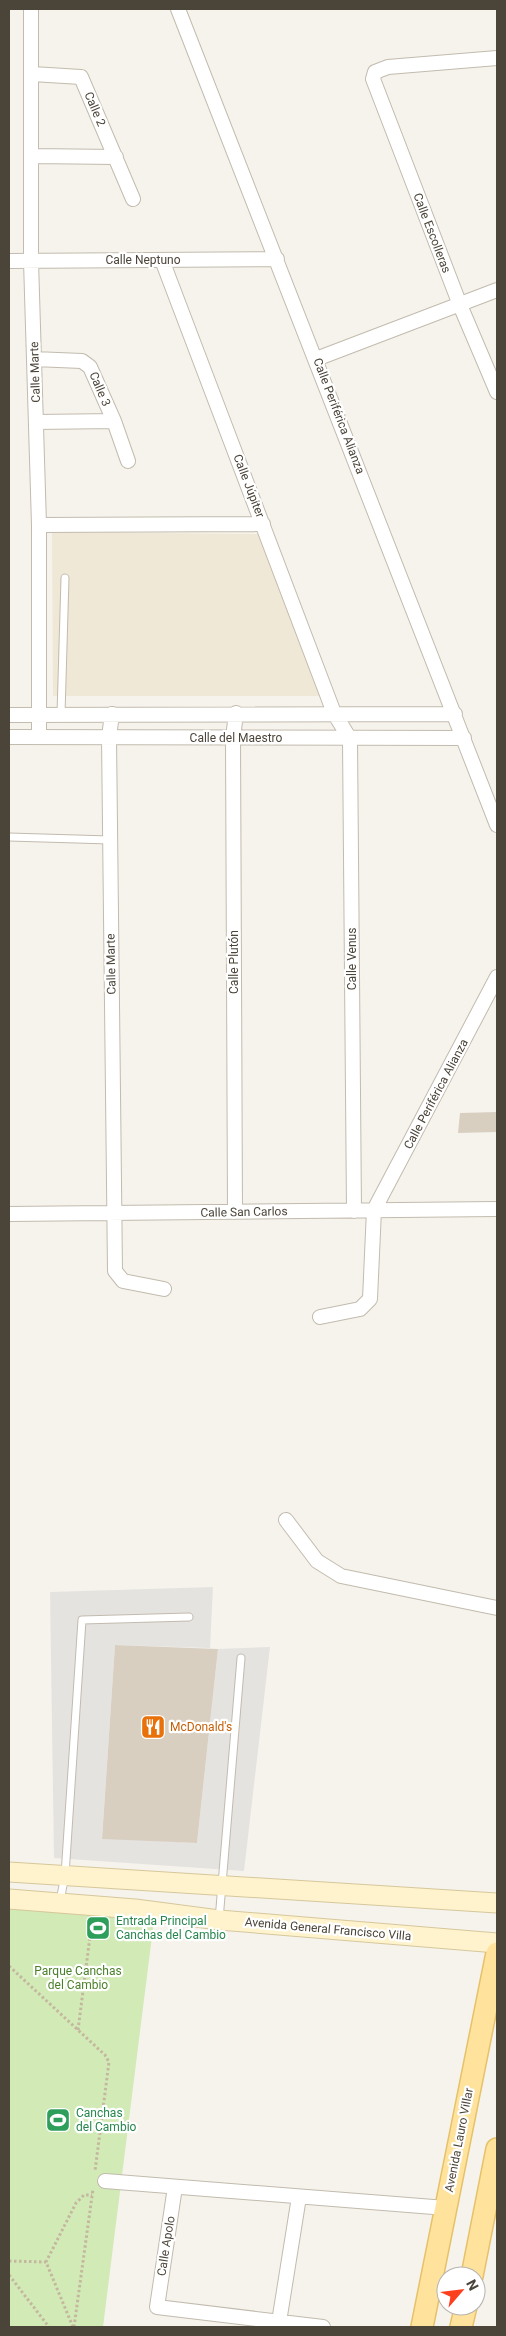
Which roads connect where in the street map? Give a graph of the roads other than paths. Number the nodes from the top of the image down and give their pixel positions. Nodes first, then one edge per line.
1 (31, 9) edge
2 (178, 9) edge
3 (497, 58) edge
4 (32, 74) junction
5 (33, 156) junction
6 (116, 158) junction
7 (133, 199) dead end
8 (277, 259) junction
9 (162, 260) junction
10 (9, 261) edge
11 (31, 261) junction
12 (497, 290) edge
13 (460, 305) junction
14 (34, 359) junction
15 (316, 359) junction
16 (497, 392) edge
17 (36, 422) junction
18 (114, 422) junction
19 (128, 461) dead end
20 (264, 524) junction
21 (39, 525) junction
22 (65, 578) dead end
23 (236, 713) junction
24 (334, 713) junction
25 (9, 714) edge
26 (39, 714) junction
27 (62, 714) junction
28 (112, 714) junction
29 (455, 714) junction
30 (39, 736) junction
31 (9, 737) edge
32 (109, 737) junction
33 (233, 738) junction
34 (464, 738) junction
35 (350, 739) junction
36 (497, 825) edge
37 (9, 837) edge
38 (110, 840) junction
39 (497, 978) edge
40 (497, 1209) edge
41 (374, 1210) junction
42 (354, 1211) junction
43 (235, 1212) junction
44 (115, 1213) junction
45 (9, 1214) edge
46 (164, 1289) dead end
47 (320, 1317) dead end
48 (286, 1520) dead end
49 (497, 1608) edge
50 (189, 1617) dead end
51 (241, 1658) dead end
52 (9, 1872) edge
53 (65, 1875) junction
54 (221, 1886) junction
55 (9, 1899) edge
56 (60, 1902) junction
57 (497, 1904) edge
58 (219, 1920) junction
59 (497, 1942) edge
60 (497, 1953) edge
61 (497, 2149) edge
62 (105, 2181) dead end
63 (175, 2187) junction
64 (299, 2197) junction
65 (446, 2208) junction
66 (474, 2266) edge
67 (279, 2322) junction
68 (323, 2327) edge
69 (422, 2327) edge

1 - 4 street, Calle Marte
2 - 8 street, Calle Periférica Alianza
3 - 13 street, Calle Escolleras
4 - 5 street, Calle Marte
4 - 6 street, Calle 2
5 - 6 street
5 - 11 street, Calle Marte
6 - 7 street, Calle 2
8 - 9 street, Calle Neptuno
8 - 15 street, Calle Periférica Alianza
9 - 11 street, Calle Neptuno
9 - 20 street, Calle Júpiter
10 - 11 street, Calle Neptuno
11 - 14 street, Calle Marte
12 - 13 street
13 - 15 street
13 - 16 street, Calle Escolleras
14 - 17 street, Calle Marte
14 - 18 street, Calle 3
15 - 29 street, Calle Periférica Alianza
17 - 18 street, Calle 3
17 - 21 street, Calle Marte
18 - 19 street
20 - 21 street
20 - 24 street, Calle Júpiter
21 - 26 street, Calle Marte
22 - 27 lane
23 - 24 street, Calle del Maestro
23 - 28 street, Calle del Maestro
23 - 33 street, Calle Plutón
24 - 29 street, Calle del Maestro
24 - 35 street
25 - 26 street, Calle del Maestro
26 - 27 street, Calle del Maestro
26 - 30 street, Calle Marte
27 - 28 street, Calle del Maestro
28 - 32 street, Calle Marte
29 - 34 street, Calle Periférica Alianza
30 - 31 street, Calle del Maestro
30 - 32 street, Calle del Maestro
32 - 33 street, Calle del Maestro
32 - 38 street, Calle Marte
33 - 35 street, Calle del Maestro
33 - 43 street, Calle Plutón
34 - 35 street, Calle del Maestro
34 - 36 street, Calle Periférica Alianza
35 - 42 street, Calle Venus
37 - 38 lane
38 - 44 street, Calle Marte
39 - 41 street, Calle Periférica Alianza
40 - 41 street, Calle San Carlos
41 - 42 street, Calle San Carlos
41 - 47 street
42 - 43 street, Calle San Carlos
43 - 44 street, Calle San Carlos
44 - 45 street, Calle San Carlos
44 - 46 street
48 - 49 street
50 - 53 lane
51 - 54 lane
52 - 53 main road
53 - 54 main road
53 - 56 lane
54 - 57 main road
54 - 58 lane
55 - 56 main road, Avenida General Francisco Villa
56 - 58 main road, Avenida General Francisco Villa
58 - 59 main road, Avenida General Francisco Villa
60 - 65 main road, Avenida Lauro Villar
61 - 66 main road
62 - 63 street
63 - 64 street
63 - 67 street, Calle Apolo
64 - 65 street
64 - 67 street
65 - 69 main road, Avenida Lauro Villar
67 - 68 street, Calle Apolo

